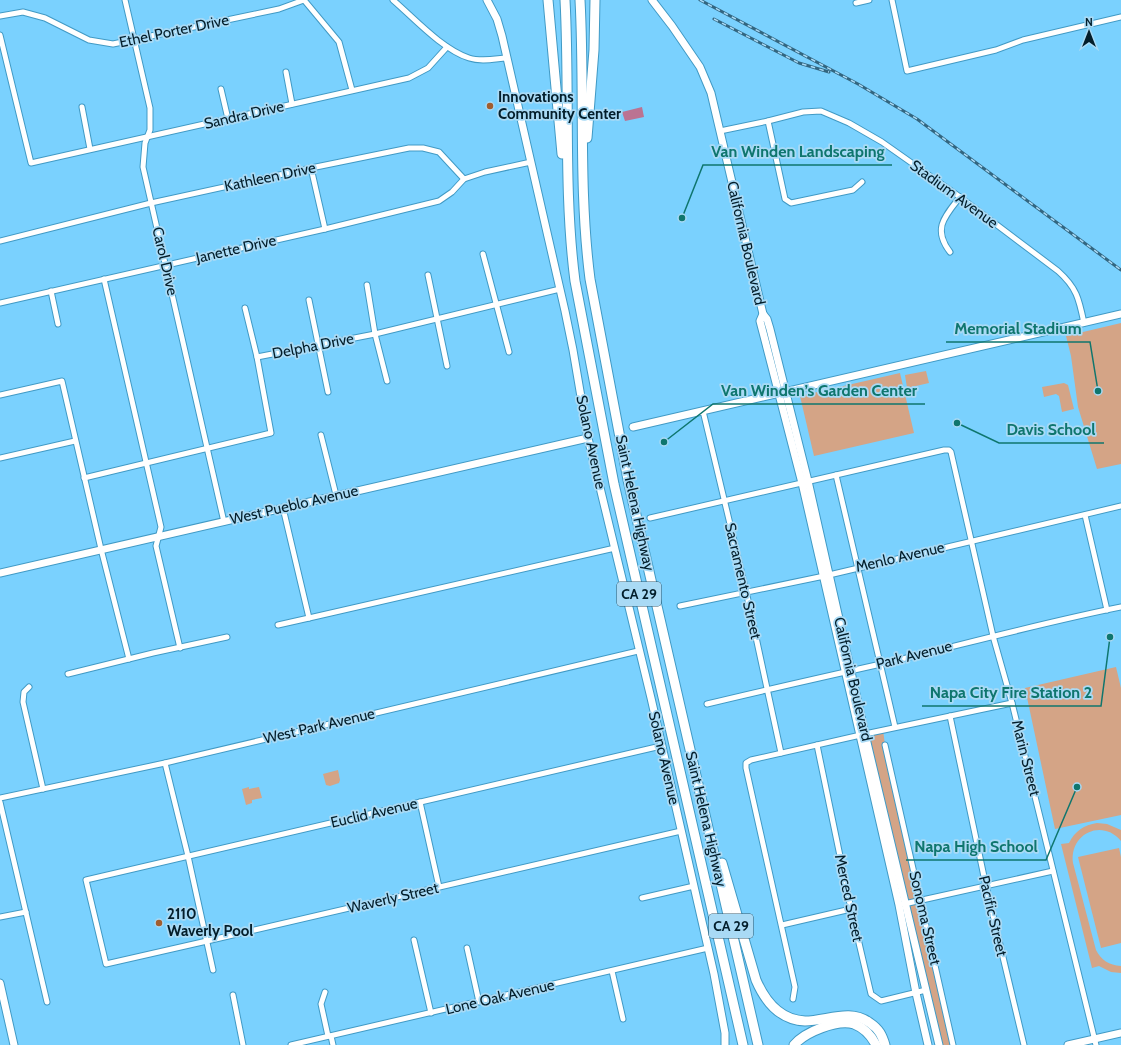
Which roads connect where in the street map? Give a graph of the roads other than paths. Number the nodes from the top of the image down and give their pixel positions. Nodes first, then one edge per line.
1 (125, 0) edge
2 (304, 0) edge
3 (393, 0) edge
4 (487, 0) edge
5 (548, 0) edge
6 (565, 0) edge
7 (580, 0) edge
8 (595, 0) edge
9 (652, 0) edge
10 (869, 0) edge
11 (892, 0) edge
12 (856, 3) dead end
13 (0, 16) edge
14 (1121, 17) edge
15 (0, 34) edge
16 (134, 40) junction
17 (447, 48) junction
18 (506, 58) junction
19 (286, 72) dead end
20 (221, 89) dead end
21 (352, 90) junction
22 (292, 104) junction
23 (82, 107) dead end
24 (228, 118) junction
25 (768, 121) junction
26 (720, 131) junction
27 (148, 136) junction
28 (90, 149) junction
29 (531, 162) junction
30 (311, 168) junction
31 (464, 179) junction
32 (862, 182) dead end
33 (582, 187) junction
34 (960, 197) junction
35 (151, 203) junction
36 (569, 220) junction
37 (325, 229) junction
38 (0, 241) edge
39 (950, 252) dead end
40 (483, 254) dead end
41 (166, 265) junction
42 (428, 275) dead end
43 (104, 279) junction
44 (367, 284) dead end
45 (560, 289) junction
46 (51, 291) junction
47 (309, 300) dead end
48 (0, 303) edge
49 (496, 304) junction
50 (245, 308) dead end
51 (1121, 314) edge
52 (438, 319) junction
53 (1084, 323) junction
54 (58, 324) dead end
55 (376, 334) junction
56 (318, 344) junction
57 (509, 352) dead end
58 (257, 357) junction
59 (448, 366) dead end
60 (387, 381) dead end
61 (328, 392) dead end
62 (781, 392) junction
63 (0, 395) edge
64 (703, 410) junction
65 (633, 426) dead end
66 (321, 434) dead end
67 (588, 438) junction
68 (75, 441) junction
69 (207, 449) junction
70 (0, 458) edge
71 (146, 464) junction
72 (836, 475) junction
73 (84, 478) junction
74 (805, 482) junction
75 (336, 495) junction
76 (724, 500) junction
77 (1121, 506) edge
78 (283, 508) junction
79 (1085, 515) junction
80 (650, 518) dead end
81 (224, 522) junction
82 (159, 536) junction
83 (972, 540) junction
84 (615, 548) junction
85 (101, 549) junction
86 (858, 567) junction
87 (0, 573) edge
88 (826, 575) junction
89 (746, 591) junction
90 (680, 606) dead end
91 (1121, 607) edge
92 (1107, 610) junction
93 (309, 618) junction
94 (278, 625) dead end
95 (993, 636) junction
96 (227, 638) dead end
97 (180, 648) junction
98 (638, 651) junction
99 (129, 659) junction
100 (881, 664) junction
101 (848, 670) junction
102 (68, 674) dead end
103 (29, 687) dead end
104 (767, 689) junction
105 (1012, 702) junction
106 (707, 704) dead end
107 (950, 716) junction
108 (895, 727) junction
109 (862, 734) junction
110 (817, 745) junction
111 (885, 745) dead end
112 (662, 746) junction
113 (781, 752) junction
114 (165, 762) junction
115 (43, 789) junction
116 (0, 798) edge
117 (0, 802) edge
118 (420, 802) junction
119 (704, 808) junction
120 (681, 831) junction
121 (188, 856) junction
122 (1053, 871) junction
123 (694, 886) junction
124 (986, 886) junction
125 (439, 887) junction
126 (642, 898) dead end
127 (921, 900) junction
128 (902, 904) junction
129 (851, 909) junction
130 (26, 912) junction
131 (0, 917) edge
132 (782, 925) junction
133 (414, 940) dead end
134 (207, 941) junction
135 (466, 948) dead end
136 (708, 948) junction
137 (106, 964) joint
138 (725, 966) junction
139 (213, 970) dead end
140 (612, 971) junction
141 (0, 983) edge
142 (926, 990) junction
143 (325, 992) dead end
144 (916, 993) junction
145 (233, 995) dead end
146 (793, 999) dead end
147 (46, 1002) dead end
148 (479, 1002) junction
149 (431, 1013) junction
150 (623, 1019) dead end
151 (1121, 1033) edge
152 (329, 1036) junction
153 (1095, 1042) edge
154 (14, 1045) edge
155 (243, 1045) edge
156 (291, 1045) edge
157 (333, 1045) edge
158 (725, 1045) edge
159 (739, 1045) edge
160 (743, 1045) edge
161 (758, 1045) edge
162 (794, 1045) edge
163 (876, 1045) edge
164 (885, 1045) edge
165 (928, 1045) edge
166 (938, 1045) edge
167 (953, 1045) edge
168 (1024, 1045) edge
169 (1068, 1045) edge

1 - 16 street, Carol Drive
2 - 16 street, Ethel Porter Drive
2 - 21 street, Ethel Porter Drive
3 - 17 street
4 - 18 street, Solano Avenue
5 - 36 highway
6 - 36 highway, Saint Helena Highway / CA 29
7 - 33 highway, Saint Helena Highway / CA 29
8 - 33 highway
9 - 26 street, California Boulevard
10 - 12 street
11 - 14 street
13 - 16 street, Ethel Porter Drive
15 - 28 street, Sandra Drive
16 - 27 street, Carol Drive
17 - 18 street
17 - 21 street, Sandra Drive
18 - 29 street, Solano Avenue
19 - 22 street
20 - 24 street
21 - 22 street, Sandra Drive
22 - 24 street, Sandra Drive
23 - 28 street
24 - 27 street, Sandra Drive
25 - 26 street, Stadium Avenue
25 - 32 street
25 - 34 street, Stadium Avenue
26 - 62 street, California Boulevard
27 - 28 street, Sandra Drive
27 - 35 street, Carol Drive
29 - 31 street
29 - 45 street, Solano Avenue
30 - 31 street, Kathleen Drive
30 - 35 street, Kathleen Drive
30 - 37 street
31 - 37 street, Janette Drive
33 - 119 highway, Saint Helena Highway / CA 29
34 - 39 street
34 - 53 street, Stadium Avenue
35 - 38 street, Kathleen Drive
35 - 41 street, Carol Drive
36 - 138 highway, Saint Helena Highway / CA 29
37 - 41 street, Janette Drive
40 - 49 street
41 - 43 street, Janette Drive
41 - 69 street, Carol Drive
42 - 52 street
43 - 46 street, Janette Drive
43 - 71 street
44 - 55 street
45 - 49 street, Delpha Drive
45 - 67 street, Solano Avenue
46 - 48 street, Janette Drive
46 - 54 street
47 - 56 street
49 - 52 street, Delpha Drive
49 - 57 street
50 - 58 street
51 - 53 street
52 - 55 street, Delpha Drive
52 - 59 street
53 - 62 street
55 - 56 street, Delpha Drive
55 - 60 street
56 - 58 street, Delpha Drive
56 - 61 street
58 - 69 street, Delpha Drive
62 - 64 street
62 - 74 street, California Boulevard
63 - 68 street
64 - 65 street
64 - 76 street, Sacramento Street
66 - 75 street
67 - 75 street, West Pueblo Avenue
67 - 84 street, Solano Avenue
68 - 70 street
68 - 73 street
69 - 71 street, Delpha Drive
69 - 81 street, Carol Drive
71 - 73 street, Delpha Drive
71 - 82 street
72 - 74 street
72 - 83 street, Marin Street
72 - 86 street
73 - 85 street
74 - 76 street
74 - 88 street, California Boulevard
75 - 78 street, West Pueblo Avenue
76 - 80 street
76 - 89 street, Sacramento Street
77 - 79 street, Menlo Avenue
78 - 81 street, West Pueblo Avenue
78 - 93 street
79 - 83 street, Menlo Avenue
79 - 92 street
81 - 82 street, West Pueblo Avenue
82 - 85 street, West Pueblo Avenue
82 - 97 street
83 - 86 street, Menlo Avenue
83 - 95 street, Marin Street
84 - 93 street
84 - 98 street, Solano Avenue
85 - 87 street, West Pueblo Avenue
85 - 99 street
86 - 88 street, Menlo Avenue
86 - 100 street
88 - 89 street, Menlo Avenue
88 - 101 street, California Boulevard
89 - 90 street, Menlo Avenue
89 - 104 street, Sacramento Street
91 - 92 street, Park Avenue
92 - 95 street, Park Avenue
93 - 94 street
95 - 100 street, Park Avenue
95 - 105 street, Marin Street
96 - 97 street
97 - 99 street
98 - 112 street, Solano Avenue
98 - 114 street, West Park Avenue
99 - 102 street
100 - 101 street, Park Avenue
100 - 108 street
101 - 104 street, Park Avenue
101 - 109 street, California Boulevard
103 - 115 street
104 - 106 street, Park Avenue
104 - 113 street, Sacramento Street
105 - 107 street
105 - 122 street, Marin Street
107 - 108 street
107 - 124 street, Pacific Street
108 - 109 street
109 - 110 street
109 - 128 street, California Boulevard
110 - 113 street
110 - 129 street, Merced Street
111 - 127 street, Sonoma Street
112 - 118 street, Euclid Avenue
112 - 120 street, Solano Avenue
113 - 132 street
114 - 115 street, West Park Avenue
114 - 121 street
115 - 116 street, West Park Avenue
117 - 130 street
118 - 121 street, Euclid Avenue
118 - 125 street
119 - 161 highway, Saint Helena Highway / CA 29
119 - 164 highway
120 - 123 street, Solano Avenue
120 - 125 street, Waverly Street
121 - 134 street
121 - 137 street, Euclid Avenue
122 - 124 street
122 - 153 street, Marin Street
123 - 126 street
123 - 136 street, Solano Avenue
124 - 127 street
124 - 168 street, Pacific Street
125 - 134 street, Waverly Street
127 - 128 street
127 - 167 street, Sonoma Street
128 - 142 street, California Boulevard
128 - 144 street, California Boulevard
129 - 132 street
129 - 144 street, Merced Street
130 - 131 street
130 - 147 street
132 - 146 street
133 - 149 street
134 - 137 street, Waverly Street
134 - 139 street
135 - 148 street
136 - 140 street, Lone Oak Avenue
136 - 158 street, Solano Avenue
138 - 159 highway
138 - 160 highway, Saint Helena Highway / CA 29
140 - 148 street, Lone Oak Avenue
140 - 150 street
141 - 154 street
142 - 144 street, Merced Street
142 - 166 street, California Boulevard
143 - 152 street
144 - 165 street, California Boulevard
145 - 155 street
148 - 149 street, Lone Oak Avenue
149 - 152 street, Lone Oak Avenue
151 - 153 street
152 - 156 street, Lone Oak Avenue
152 - 157 street
153 - 169 street
162 - 163 highway

